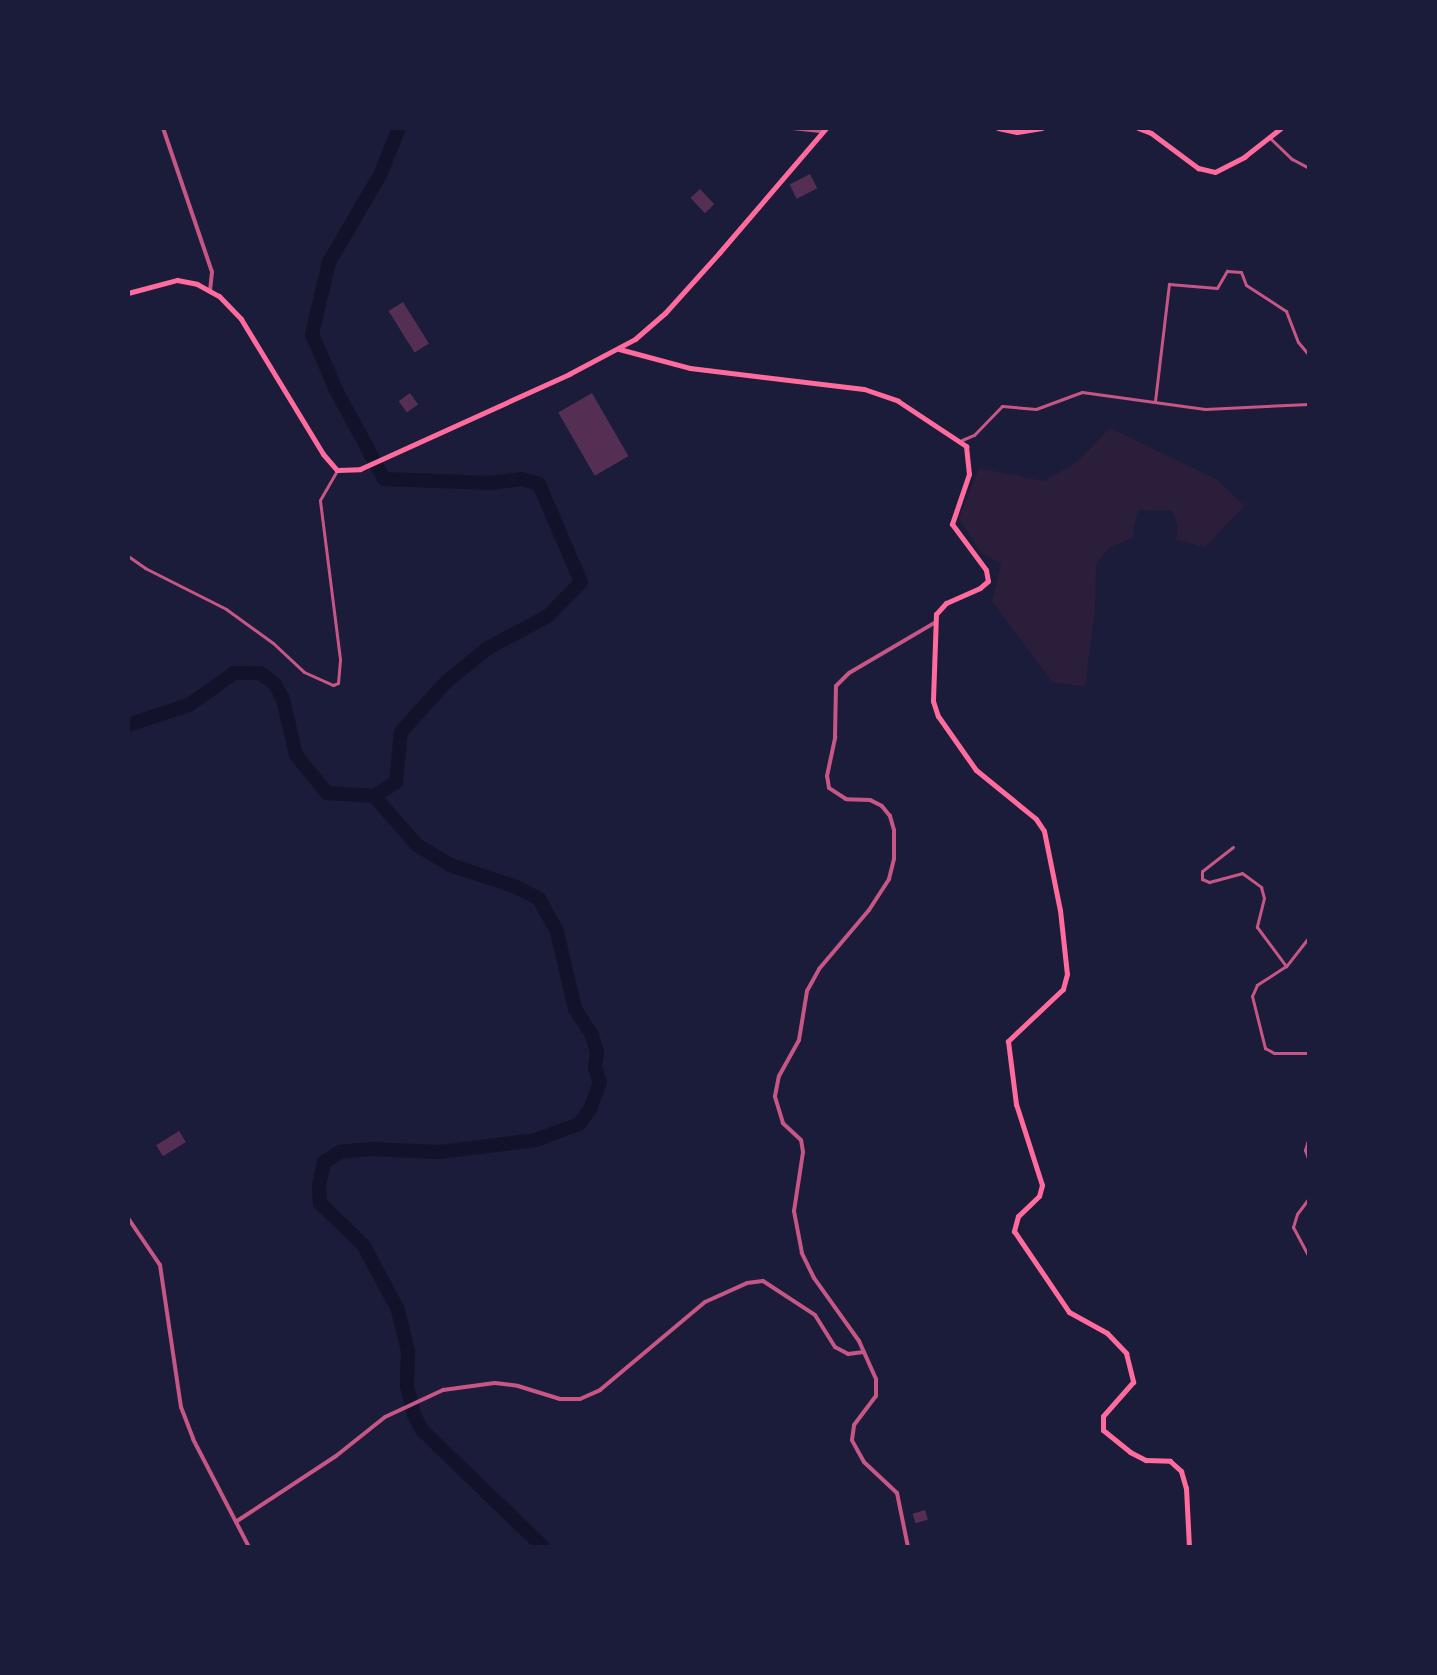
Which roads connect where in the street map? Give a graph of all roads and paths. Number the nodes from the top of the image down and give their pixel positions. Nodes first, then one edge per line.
1 (163, 128) edge
2 (792, 128) edge
3 (998, 128) edge
4 (1042, 128) edge
5 (1138, 128) edge
6 (1281, 128) edge
7 (824, 130) edge
8 (1271, 139) junction
9 (1309, 168) edge
10 (210, 290) junction
11 (128, 293) edge
12 (619, 349) junction
13 (1309, 355) edge
14 (1155, 401) junction
15 (1309, 404) edge
16 (962, 440) junction
17 (337, 470) junction
18 (128, 556) edge
19 (936, 622) junction
20 (1233, 847) dead end
21 (1309, 937) edge
22 (1286, 966) junction
23 (1309, 1053) edge
24 (1309, 1137) edge
25 (1309, 1161) edge
26 (1309, 1198) edge
27 (128, 1218) edge
28 (1309, 1257) edge
29 (864, 1352) junction
30 (237, 1521) junction
31 (246, 1546) edge
32 (908, 1547) edge
33 (1189, 1547) edge

1 - 10 street
2 - 7 street
3 - 4 main road
5 - 8 main road
6 - 8 main road
7 - 12 main road
8 - 9 street
10 - 11 main road
10 - 17 main road
12 - 16 main road
12 - 17 main road
13 - 14 street
14 - 15 street
14 - 16 street
16 - 19 main road
17 - 18 street
19 - 29 street
19 - 33 main road
20 - 22 street
21 - 22 street
22 - 23 street
24 - 25 street
26 - 28 street
27 - 30 street
29 - 30 street
29 - 32 street
30 - 31 street

